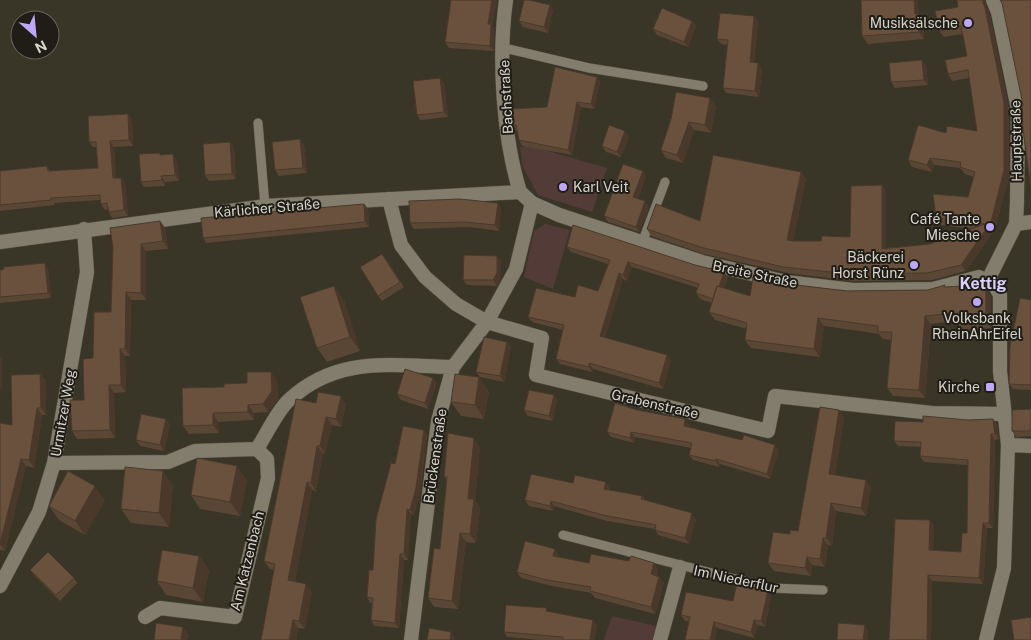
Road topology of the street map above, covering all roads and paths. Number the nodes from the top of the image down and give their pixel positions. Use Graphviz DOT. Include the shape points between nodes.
graph roads {
  1 [pos="506,0"];
  2 [pos="994,0"];
  3 [pos="504,48"];
  4 [pos="703,86"];
  5 [pos="258,123"];
  6 [pos="665,182"];
  7 [pos="520,192"];
  8 [pos="389,198"];
  9 [pos="532,203"];
  10 [pos="265,206"];
  11 [pos="1031,222"];
  12 [pos="1016,224"];
  13 [pos="84,229"];
  14 [pos="0,242"];
  15 [pos="642,243"];
  16 [pos="988,280"];
  17 [pos="487,322"];
  18 [pos="452,367"];
  19 [pos="1004,414"];
  20 [pos="1008,446"];
  21 [pos="1031,446"];
  22 [pos="258,449"];
  23 [pos="54,463"];
  24 [pos="563,535"];
  25 [pos="680,567"];
  26 [pos="0,586"];
  27 [pos="823,590"];
  28 [pos="145,617"];
  29 [pos="411,640"];
  30 [pos="660,640"];
  31 [pos="986,640"];
  1 -- 3 [label="street, Bachstraße"];
  2 -- 12 [label="street, Hauptstraße" via="1018,109"];
  3 -- 4 [label="lane" via="589,68"];
  3 -- 7 [label="street, Bachstraße" via="509,146"];
  5 -- 10 [label="lane"];
  6 -- 15 [label="lane"];
  7 -- 8 [label="street, Kärlicher Straße"];
  7 -- 9 [label="street"];
  8 -- 10 [label="street, Kärlicher Straße"];
  8 -- 17 [label="street, Grabenstraße" via="401,245 425,277 456,304"];
  9 -- 15 [label="street, Breite Straße"];
  9 -- 17 [label="street, Brückenstraße" via="516,269"];
  10 -- 13 [label="street, Kärlicher Straße"];
  11 -- 12 [label="street"];
  12 -- 16 [label="street"];
  13 -- 14 [label="street, Kärlicher Straße"];
  13 -- 23 [label="street, Urmitzer Weg" via="87,272"];
  15 -- 16 [label="street, Breite Straße" via="702,262 786,282 853,290 933,289 979,277"];
  16 -- 19 [label="street" via="1000,295 1000,371"];
  17 -- 18 [label="street, Brückenstraße"];
  17 -- 19 [label="street, Grabenstraße" via="542,338 536,375 768,431 775,396 932,413"];
  18 -- 22 [label="street" via="358,365 324,376 287,401"];
  18 -- 29 [label="street, Brückenstraße" via="438,421"];
  19 -- 20 [label="street"];
  20 -- 21 [label="street"];
  20 -- 31 [label="street" via="1004,568"];
  22 -- 23 [label="street" via="195,451 168,462"];
  22 -- 28 [label="street, Am Katzenbach" via="267,459 268,478 236,617 160,608"];
  23 -- 26 [label="street, Urmitzer Weg" via="39,512"];
  24 -- 25 [label="lane, Im Niederflur"];
  25 -- 27 [label="lane, Im Niederflur" via="770,588"];
  25 -- 30 [label="street, Im Niederflur"];
}
